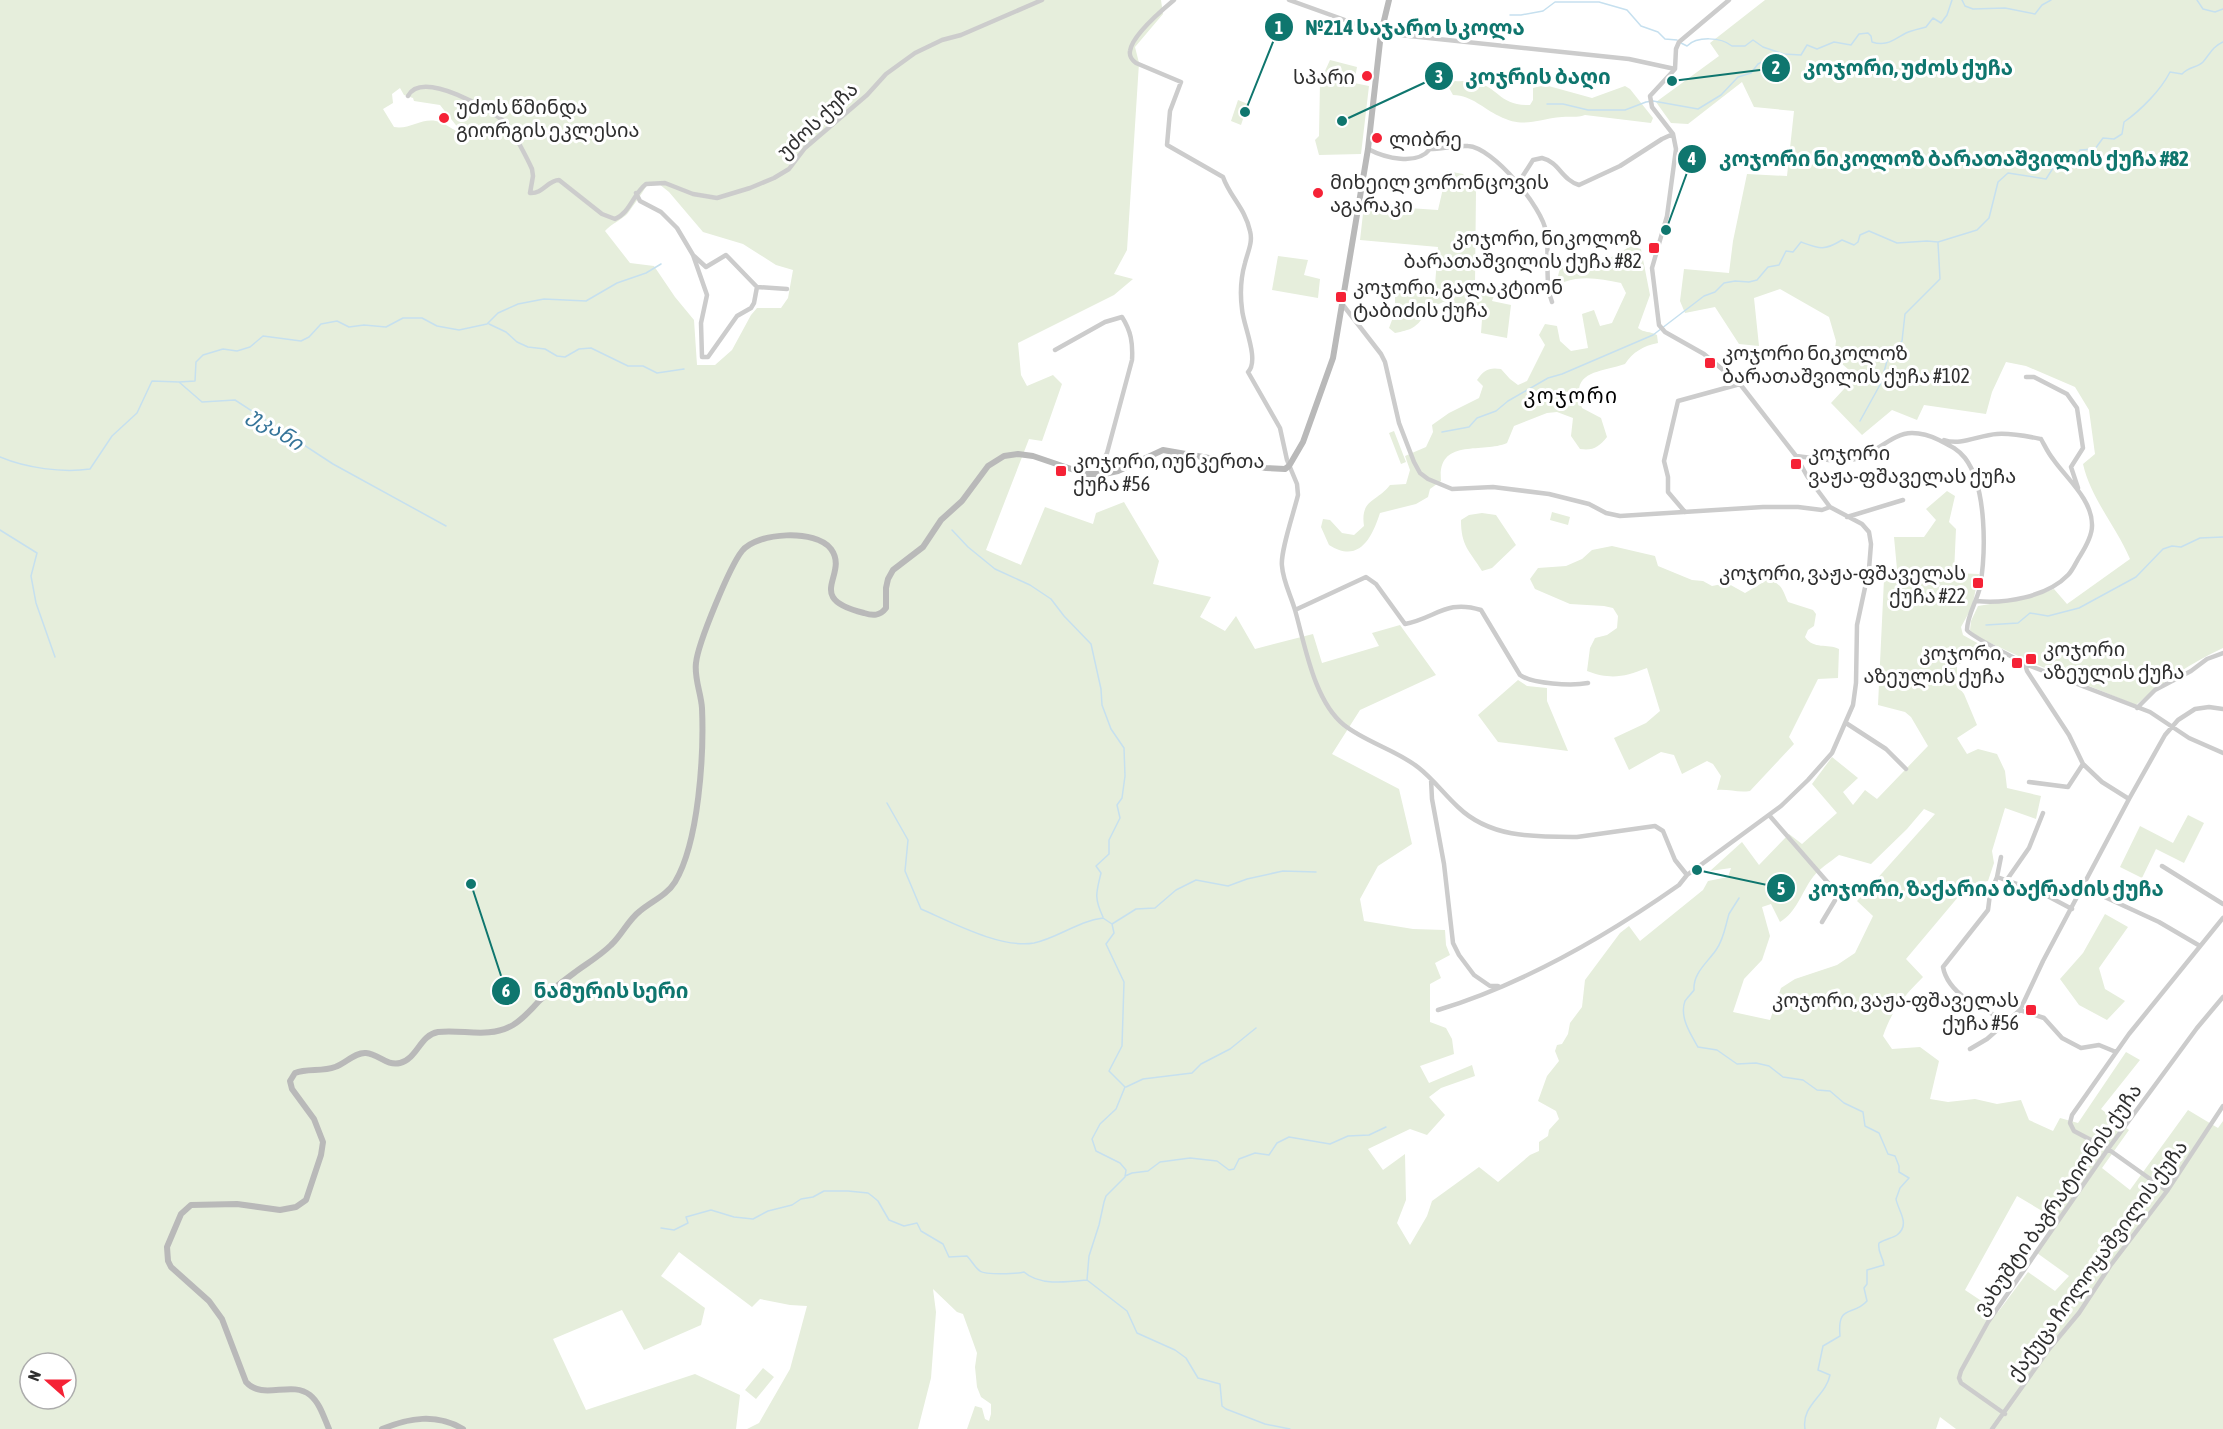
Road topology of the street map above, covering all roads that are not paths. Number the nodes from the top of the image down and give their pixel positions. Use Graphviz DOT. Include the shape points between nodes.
graph roads {
  1 [pos="1042,0"];
  2 [pos="1174,0"];
  3 [pos="1289,0"];
  4 [pos="1389,0"];
  5 [pos="1729,0"];
  6 [pos="1382,33"];
  7 [pos="1675,69"];
  8 [pos="408,95"];
  9 [pos="1672,134"];
  10 [pos="1368,150"];
  11 [pos="1517,185"];
  12 [pos="636,193"];
  13 [pos="693,255"];
  14 [pos="757,286"];
  15 [pos="787,290"];
  16 [pos="1552,302"];
  17 [pos="1343,305"];
  18 [pos="1055,350"];
  19 [pos="2026,377"];
  20 [pos="1740,384"];
  21 [pos="1932,437"];
  22 [pos="1796,456"];
  23 [pos="1289,466"];
  24 [pos="1096,475"];
  25 [pos="2078,490"];
  26 [pos="1903,500"];
  27 [pos="1830,507"];
  28 [pos="1685,512"];
  29 [pos="1847,517"];
  30 [pos="1976,601"];
  31 [pos="1295,610"];
  32 [pos="2223,652"];
  33 [pos="2025,664"];
  34 [pos="1588,683"];
  35 [pos="2137,708"];
  36 [pos="2223,709"];
  37 [pos="1846,723"];
  38 [pos="2172,727"];
  39 [pos="2223,753"];
  40 [pos="2083,764"];
  41 [pos="1906,769"];
  42 [pos="1431,779"];
  43 [pos="2029,782"];
  44 [pos="2128,799"];
  45 [pos="2043,813"];
  46 [pos="1769,815"];
  47 [pos="2001,856"];
  48 [pos="2162,866"];
  49 [pos="1687,875"];
  50 [pos="1997,877"];
  51 [pos="2006,881"];
  52 [pos="2084,887"];
  53 [pos="2223,904"];
  54 [pos="2072,909"];
  55 [pos="2223,918"];
  56 [pos="1822,922"];
  57 [pos="2200,946"];
  58 [pos="1500,987"];
  59 [pos="2223,997"];
  60 [pos="1438,1010"];
  61 [pos="2020,1010"];
  62 [pos="2007,1020"];
  63 [pos="1970,1049"];
  64 [pos="2116,1052"];
  65 [pos="2223,1106"];
  66 [pos="2108,1149"];
  67 [pos="2167,1191"];
  68 [pos="2005,1414"];
  69 [pos="329,1429"];
  70 [pos="382,1429"];
  71 [pos="463,1429"];
  72 [pos="1992,1429"];
  1 -- 12 [label="street, უძოს ქუჩა" via="915,53 886,74 805,148 789,169 774,178 717,198 655,182"];
  2 -- 23 [label="street" via="1136,38 1131,58 1181,82 1170,111 1167,145 1223,177 1245,214 1252,241 1241,295 1253,363 1248,372 1280,428"];
  3 -- 6 [label="street"];
  4 -- 6 [label="main road"];
  5 -- 7 [label="street" via="1676,47"];
  6 -- 7 [label="street" via="1629,59"];
  6 -- 10 [label="main road"];
  7 -- 9 [label="street" via="1650,96 1652,107"];
  8 -- 12 [label="street" via="422,88 461,95 504,122 532,169 530,193 541,192 553,180 560,180 602,214 615,219 627,211"];
  9 -- 11 [label="street" via="1620,166 1579,185 1565,178 1554,163 1542,158 1533,160"];
  9 -- 20 [label="street" via="1676,149 1673,179 1652,268 1659,325 1704,354"];
  10 -- 11 [label="street" via="1384,158 1399,159 1420,156 1430,149 1468,146 1495,159"];
  10 -- 17 [label="main road"];
  11 -- 16 [label="street" via="1545,227"];
  12 -- 13 [label="street" via="640,201 661,212 677,228"];
  13 -- 14 [label="street" via="706,267 726,255"];
  13 -- 14 [label="street" via="707,295 701,323 702,357 708,357 737,316 751,308"];
  14 -- 15 [label="street"];
  17 -- 23 [label="main road" via="1329,372 1303,442"];
  17 -- 28 [label="street" via="1381,354 1414,462 1435,483 1452,489 1493,487 1549,494 1616,516"];
  18 -- 24 [label="street" via="1105,322 1122,317 1130,329 1132,360 1107,453"];
  19 -- 25 [label="street" via="2060,388 2077,408 2083,448 2071,467"];
  20 -- 22 [label="street"];
  20 -- 28 [label="street" via="1678,401 1664,461 1668,492"];
  21 -- 22 [label="street" via="1906,434 1859,458 1842,461"];
  21 -- 25 [label="street" via="1955,442 1996,434 2040,439"];
  21 -- 30 [label="street" via="1965,457 1978,485 1983,556"];
  22 -- 27 [label="street"];
  23 -- 24 [label="main road" via="1266,468 1163,450 1118,471"];
  23 -- 31 [label="street" via="1298,495 1281,563"];
  24 -- 69 [label="main road" via="1025,455 1011,454 993,462 941,520 923,547 893,570 886,588 886,608 880,614 859,612 834,601 831,592 835,560 824,543 796,536 765,538 750,544 728,578 697,656 702,708 697,804 686,854 669,890 635,915 605,951 510,1027 480,1034 436,1032 402,1062 389,1063 362,1053 334,1068 295,1073 290,1081 292,1089 314,1119 323,1142 309,1195 296,1207 280,1210 195,1204 181,1214 167,1247 168,1261 216,1309 246,1382 255,1389 307,1393 318,1405"];
  25 -- 30 [label="street" via="2092,526 2086,547 2069,574 2038,593"];
  26 -- 29 [label="street"];
  27 -- 28 [label="street"];
  27 -- 29 [label="street"];
  29 -- 37 [label="street" via="1862,524 1869,532 1871,544 1857,625 1853,705"];
  30 -- 33 [label="street" via="1967,626 1969,634"];
  31 -- 34 [label="street" via="1366,578 1376,585 1405,624 1454,606 1481,610 1520,675 1527,680"];
  31 -- 42 [label="street" via="1314,673 1333,714 1373,743 1412,762"];
  32 -- 35 [label="street" via="2162,686"];
  33 -- 35 [label="street"];
  33 -- 40 [label="street"];
  35 -- 38 [label="street"];
  36 -- 38 [label="street" via="2195,709"];
  37 -- 41 [label="street" via="1886,749"];
  37 -- 46 [label="street" via="1832,753"];
  38 -- 39 [label="street"];
  38 -- 44 [label="street"];
  40 -- 43 [label="street" via="2068,787"];
  40 -- 44 [label="street"];
  42 -- 49 [label="street" via="1459,808 1497,831 1577,837 1649,826 1659,828"];
  42 -- 58 [label="street" via="1453,943 1474,975 1490,986"];
  44 -- 52 [label="street"];
  45 -- 51 [label="street" via="2029,848"];
  46 -- 49 [label="street"];
  46 -- 56 [label="street" via="1837,893"];
  47 -- 50 [label="street"];
  48 -- 53 [label="street"];
  49 -- 58 [label="street" via="1671,890 1588,944"];
  50 -- 51 [label="street"];
  50 -- 62 [label="street" via="1988,910 1943,967 1954,987 1975,1005"];
  51 -- 54 [label="street" via="2040,892"];
  52 -- 54 [label="street"];
  52 -- 57 [label="street"];
  54 -- 61 [label="street"];
  55 -- 57 [label="street"];
  57 -- 64 [label="street"];
  58 -- 60 [label="street"];
  59 -- 66 [label="street, ვახუშტი ბაგრატიონის ქუჩა"];
  61 -- 62 [label="street"];
  61 -- 64 [label="street" via="2044,1018 2062,1038 2081,1048 2099,1045"];
  62 -- 63 [label="street"];
  64 -- 66 [label="street" via="2072,1115 2070,1124 2074,1131"];
  65 -- 67 [label="street, ქაქუცა ჩოლოყაშვილის ქუჩა"];
  66 -- 67 [label="street"];
  66 -- 68 [label="street, ვახუშტი ბაგრატიონის ქუჩა" via="1988,1322 1961,1371 1961,1383"];
  67 -- 68 [label="street, ქაქუცა ჩოლოყაშვილის ქუჩა"];
  68 -- 72 [label="street, ქაქუცა ჩოლოყაშვილის ქუჩა"];
  70 -- 71 [label="main road" via="426,1418"];
}
